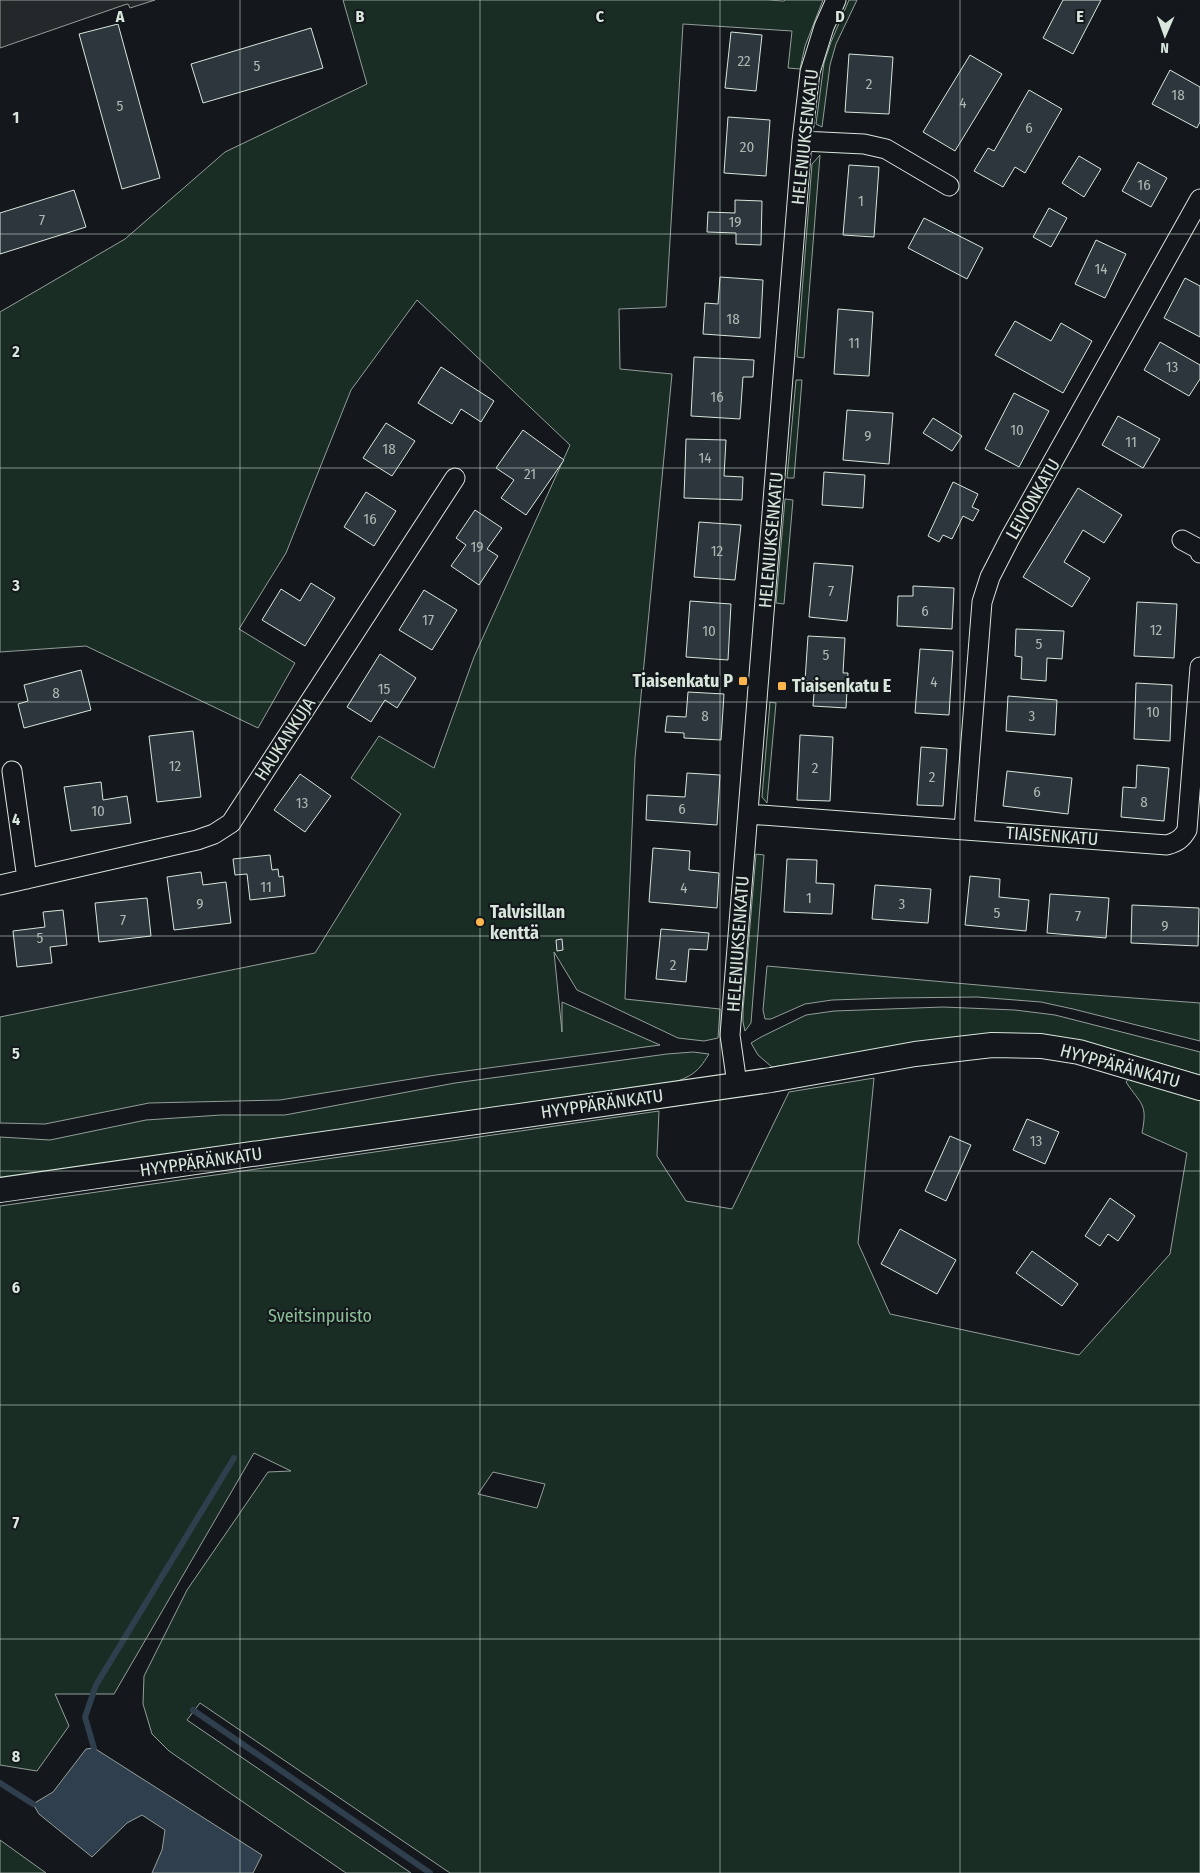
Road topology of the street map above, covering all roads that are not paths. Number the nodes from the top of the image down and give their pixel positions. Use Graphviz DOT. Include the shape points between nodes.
graph roads {
  1 [pos="836,0"];
  2 [pos="802,142"];
  3 [pos="949,186"];
  4 [pos="1200,199"];
  5 [pos="455,478"];
  6 [pos="1182,540"];
  7 [pos="1200,552"];
  8 [pos="1200,667"];
  9 [pos="12,771"];
  10 [pos="748,814"];
  11 [pos="964,829"];
  12 [pos="27,879"];
  13 [pos="0,885"];
  14 [pos="737,1084"];
  15 [pos="1200,1088"];
  16 [pos="0,1190"];
  1 -- 2 [label="street, HELENIUKSENKATU" via="810,72"];
  2 -- 3 [label="street" via="864,144 886,149"];
  2 -- 10 [label="street, HELENIUKSENKATU"];
  4 -- 11 [label="street, LEIVONKATU" via="990,578 982,602"];
  5 -- 12 [label="street, HAUKANKUJA" via="231,822 214,834 197,840"];
  6 -- 7 [label="street"];
  8 -- 11 [label="street, TIAISENKATU" via="1187,830 1177,842 1167,845"];
  9 -- 12 [label="street"];
  10 -- 11 [label="street, TIAISENKATU"];
  10 -- 14 [label="street, HELENIUKSENKATU" via="730,1035"];
  12 -- 13 [label="street, HAUKANKUJA"];
  14 -- 15 [label="street, HYYPPÄRÄNKATU" via="915,1054 992,1045 1040,1046 1079,1052"];
  14 -- 16 [label="street, HYYPPÄRÄNKATU"];
}
